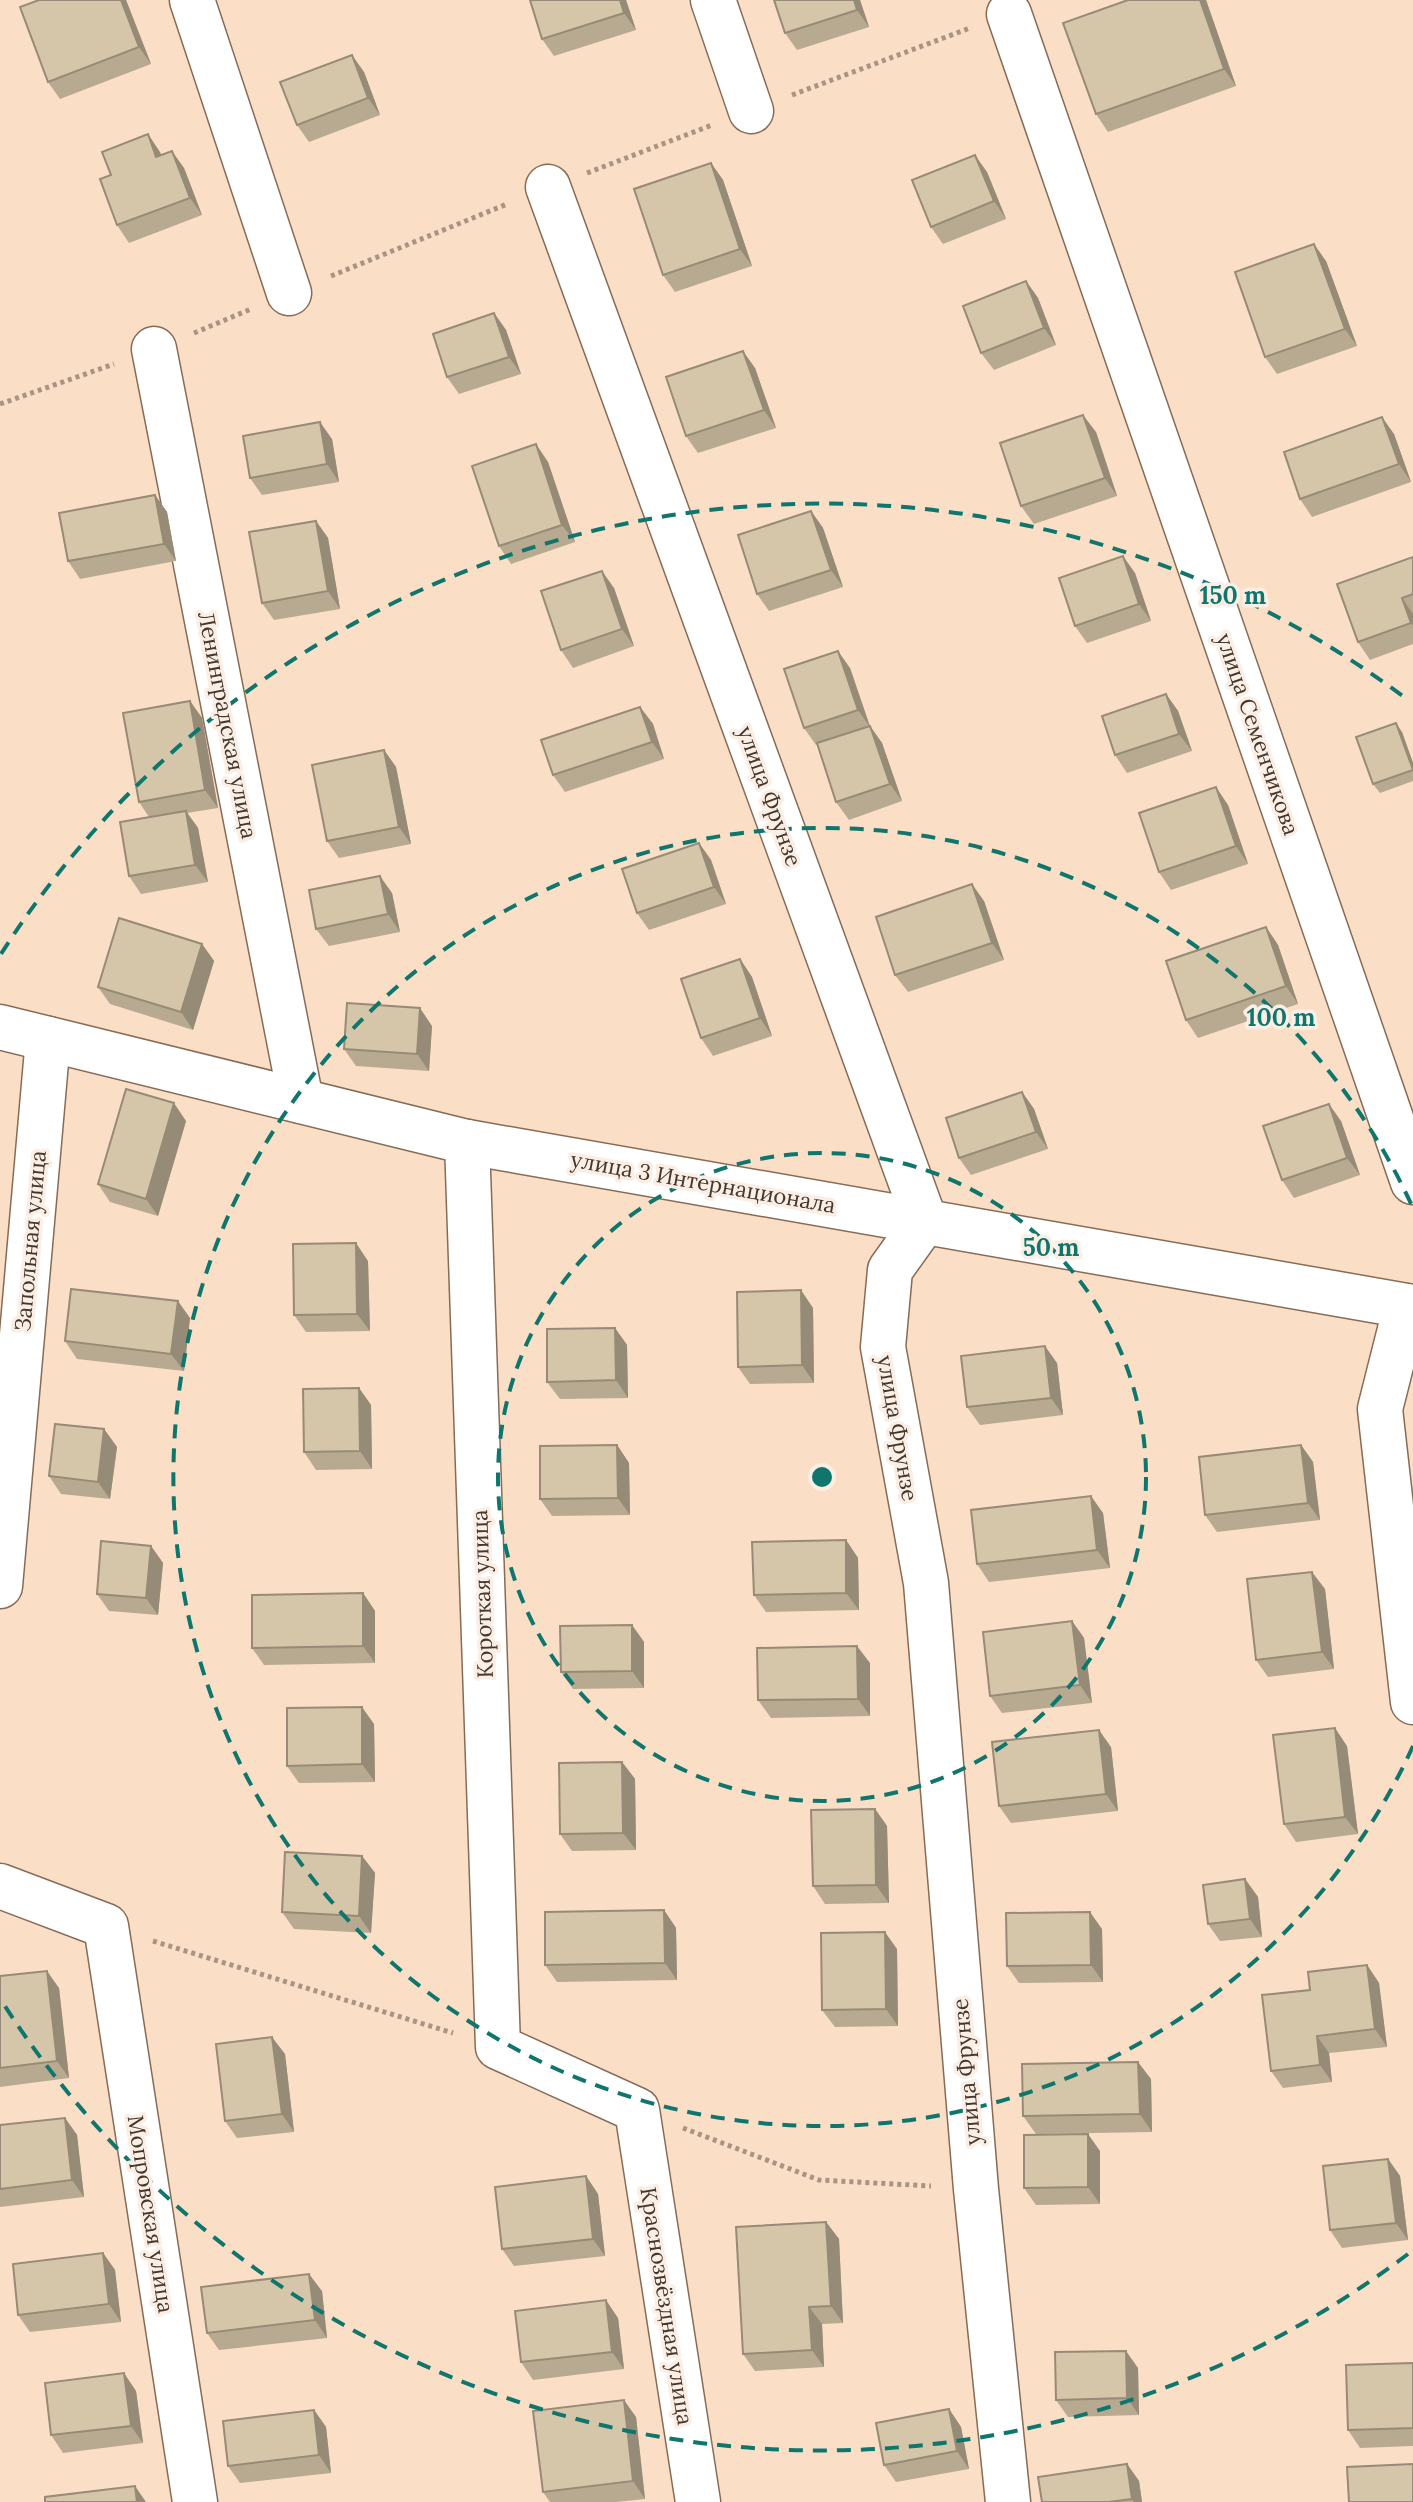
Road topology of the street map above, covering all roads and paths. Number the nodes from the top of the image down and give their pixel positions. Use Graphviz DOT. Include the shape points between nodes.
graph roads {
  1 [pos="192,0"];
  2 [pos="713,0"];
  3 [pos="1009,14"];
  4 [pos="751,111"];
  5 [pos="548,187"];
  6 [pos="289,293"];
  7 [pos="154,349"];
  8 [pos="0,1027"];
  9 [pos="48,1039"];
  10 [pos="301,1101"];
  11 [pos="467,1142"];
  12 [pos="1413,1182"];
  13 [pos="925,1221"];
  14 [pos="1410,1307"];
  15 [pos="0,1586"];
  16 [pos="1413,1702"];
  17 [pos="0,1886"];
  18 [pos="106,1926"];
  19 [pos="498,2047"];
  20 [pos="637,2110"];
  21 [pos="976,2189"];
  22 [pos="195,2502"];
  23 [pos="698,2502"];
  24 [pos="1008,2502"];
  1 -- 6 [label="street"];
  2 -- 4 [label="street"];
  3 -- 12 [label="street, улица Семенчикова"];
  5 -- 13 [label="street, улица Фрунзе"];
  7 -- 10 [label="street, Ленинградская улица"];
  8 -- 9 [label="street, улица 3 Интернационала"];
  9 -- 10 [label="street, улица 3 Интернационала"];
  9 -- 15 [label="street, Запольная улица"];
  10 -- 11 [label="street, улица 3 Интернационала"];
  11 -- 13 [label="street, улица 3 Интернационала"];
  11 -- 19 [label="street, Короткая улица"];
  13 -- 14 [label="street, улица 3 Интернационала"];
  13 -- 21 [label="street, улица Фрунзе" via="890,1270 883,1347 926,1583"];
  14 -- 16 [label="street" via="1380,1409"];
  17 -- 18 [label="street"];
  18 -- 19 [label="path"];
  18 -- 22 [label="street, Мопровская улица"];
  19 -- 20 [label="street"];
  20 -- 21 [label="path" via="819,2180"];
  20 -- 23 [label="street, Краснозвёздная улица"];
  21 -- 24 [label="street, улица Фрунзе"];
}
